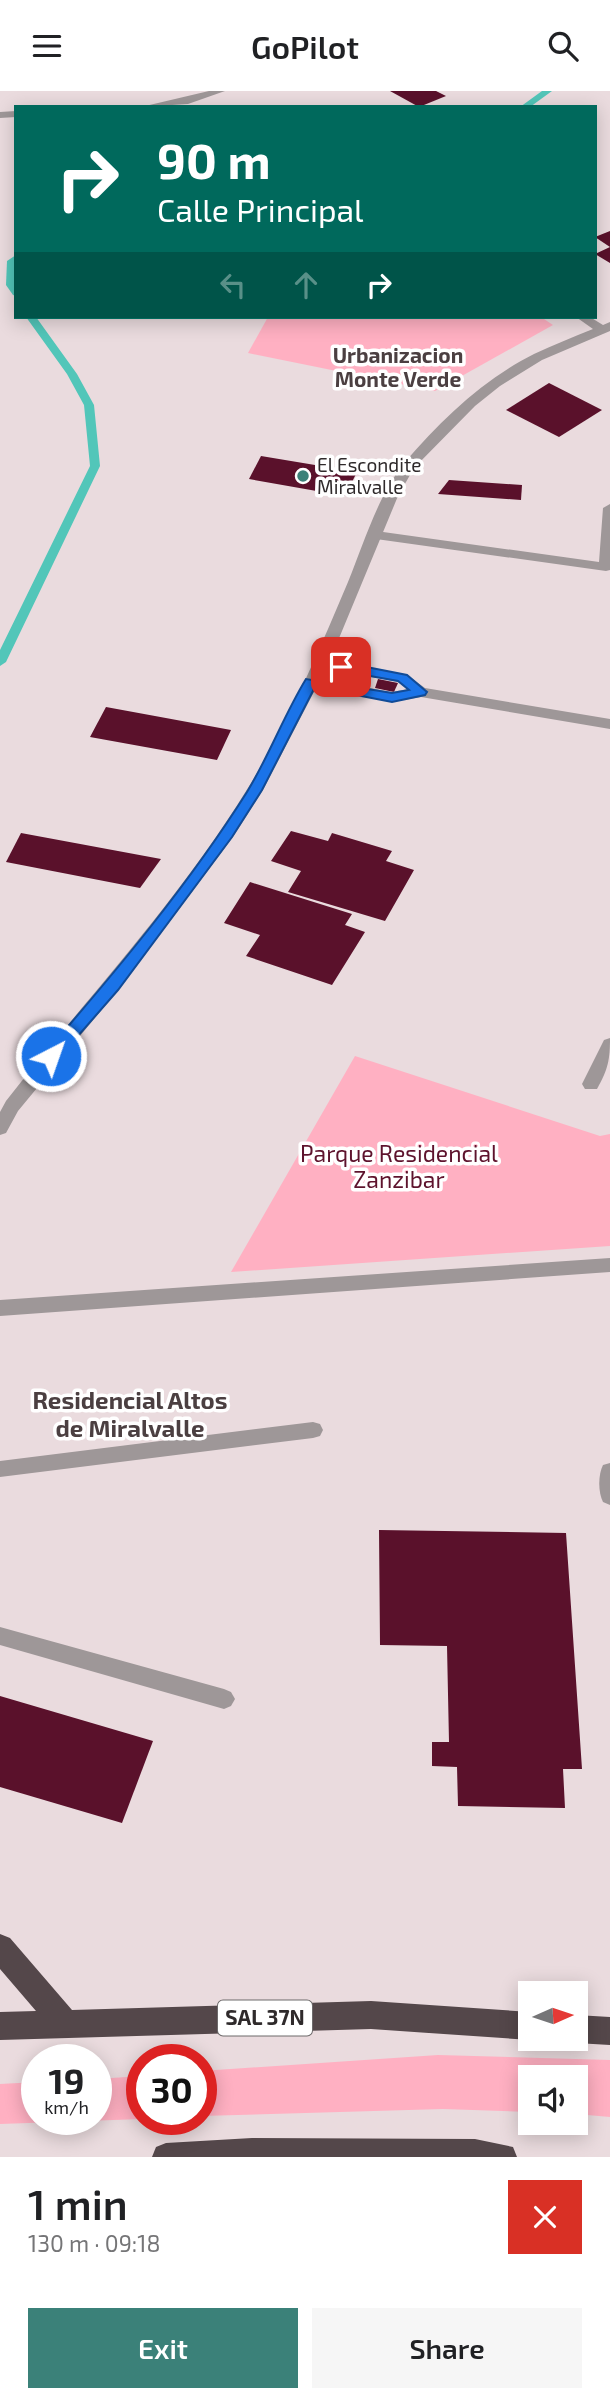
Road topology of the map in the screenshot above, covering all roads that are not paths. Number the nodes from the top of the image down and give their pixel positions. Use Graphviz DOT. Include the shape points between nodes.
graph roads {
  1 [pos="220,91"];
  2 [pos="187,96"];
  3 [pos="153,105"];
  4 [pos="587,319"];
  5 [pos="607,328"];
  6 [pos="610,508"];
  7 [pos="376,535"];
  8 [pos="321,663"];
  9 [pos="311,682"];
  10 [pos="421,692"];
  11 [pos="610,724"];
  12 [pos="610,1044"];
  13 [pos="591,1084"];
  14 [pos="0,1128"];
  15 [pos="610,1265"];
  16 [pos="0,1308"];
  17 [pos="313,1430"];
  18 [pos="0,1469"];
  19 [pos="610,1471"];
  20 [pos="610,1496"];
  21 [pos="0,1636"];
  22 [pos="225,1699"];
  23 [pos="0,1948"];
  24 [pos="65,2023"];
  25 [pos="518,2025"];
  26 [pos="0,2026"];
  27 [pos="588,2030"];
  28 [pos="610,2031"];
  29 [pos="166,2157"];
  30 [pos="503,2157"];
  1 -- 2 [label="street"];
  2 -- 3 [label="street"];
  4 -- 5 [label="street"];
  5 -- 7 [label="street" via="538,357 470,403 409,466"];
  6 -- 7 [label="street" via="606,567"];
  7 -- 8 [label="street"];
  8 -- 9 [label="street"];
  8 -- 10 [label="street" via="402,678"];
  9 -- 10 [label="street" via="392,697"];
  9 -- 14 [label="street" via="255,790 227,833 113,986 12,1106"];
  10 -- 11 [label="street"];
  12 -- 13 [label="street"];
  15 -- 16 [label="street"];
  17 -- 18 [label="street"];
  19 -- 20 [label="street"];
  21 -- 22 [label="street"];
  23 -- 24 [label="highway"];
  24 -- 25 [label="highway, SAL 37N" via="371,2015"];
  24 -- 26 [label="highway, SAL 37N"];
  27 -- 28 [label="highway"];
  29 -- 30 [label="highway" via="252,2152"];
}
